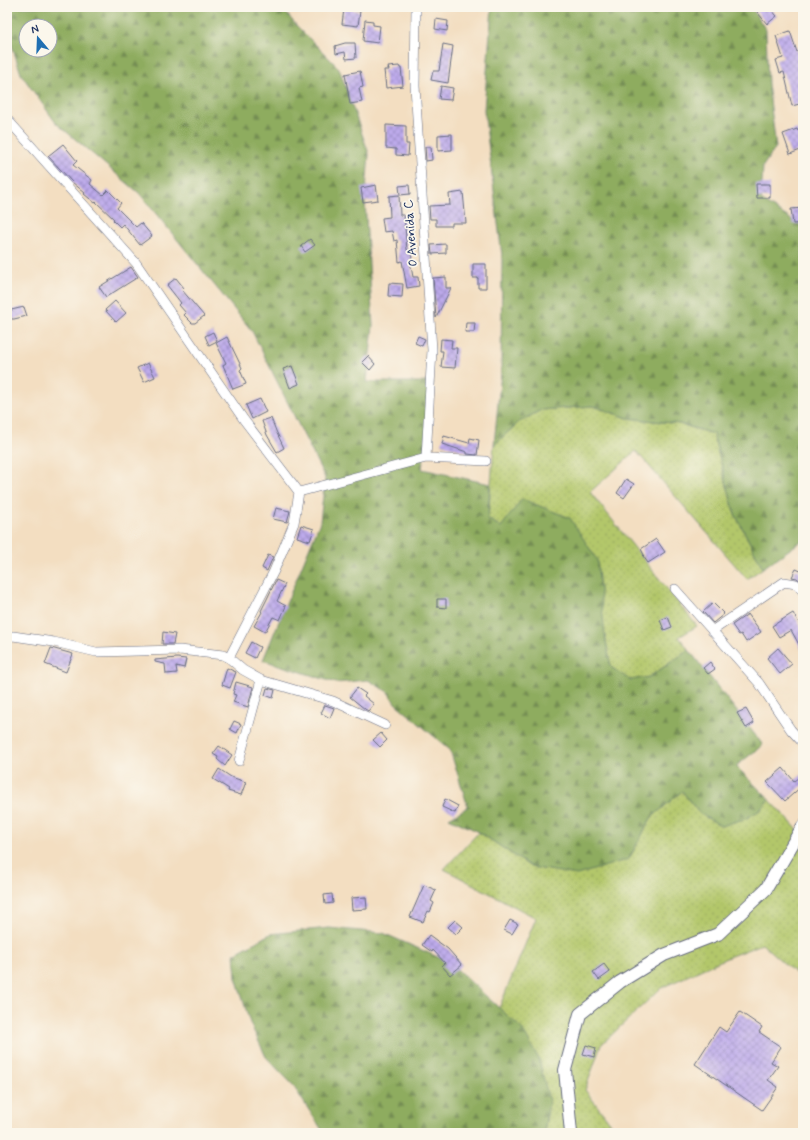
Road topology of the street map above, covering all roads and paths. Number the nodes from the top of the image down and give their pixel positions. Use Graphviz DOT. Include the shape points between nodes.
graph roads {
  1 [pos="416,7"];
  2 [pos="7,119"];
  3 [pos="426,458"];
  4 [pos="486,461"];
  5 [pos="299,492"];
  6 [pos="675,589"];
  7 [pos="803,591"];
  8 [pos="712,630"];
  9 [pos="7,637"];
  10 [pos="229,658"];
  11 [pos="261,680"];
  12 [pos="385,725"];
  13 [pos="803,743"];
  14 [pos="239,761"];
  15 [pos="803,826"];
  16 [pos="571,1133"];
  1 -- 3 [label="street, 0 Avenida C" via="415,86 432,350"];
  2 -- 5 [label="street" via="136,263 244,420"];
  3 -- 4 [label="street"];
  3 -- 5 [label="street"];
  5 -- 10 [label="street" via="294,523 274,571"];
  6 -- 8 [label="street"];
  7 -- 8 [label="street" via="796,584 784,582"];
  8 -- 13 [label="street" via="759,683"];
  9 -- 10 [label="street" via="54,642 96,652 180,650"];
  10 -- 11 [label="street"];
  11 -- 12 [label="street" via="333,701"];
  11 -- 14 [label="street"];
  15 -- 16 [label="street" via="766,889 718,934 664,955 620,982 580,1014 565,1070"];
}
